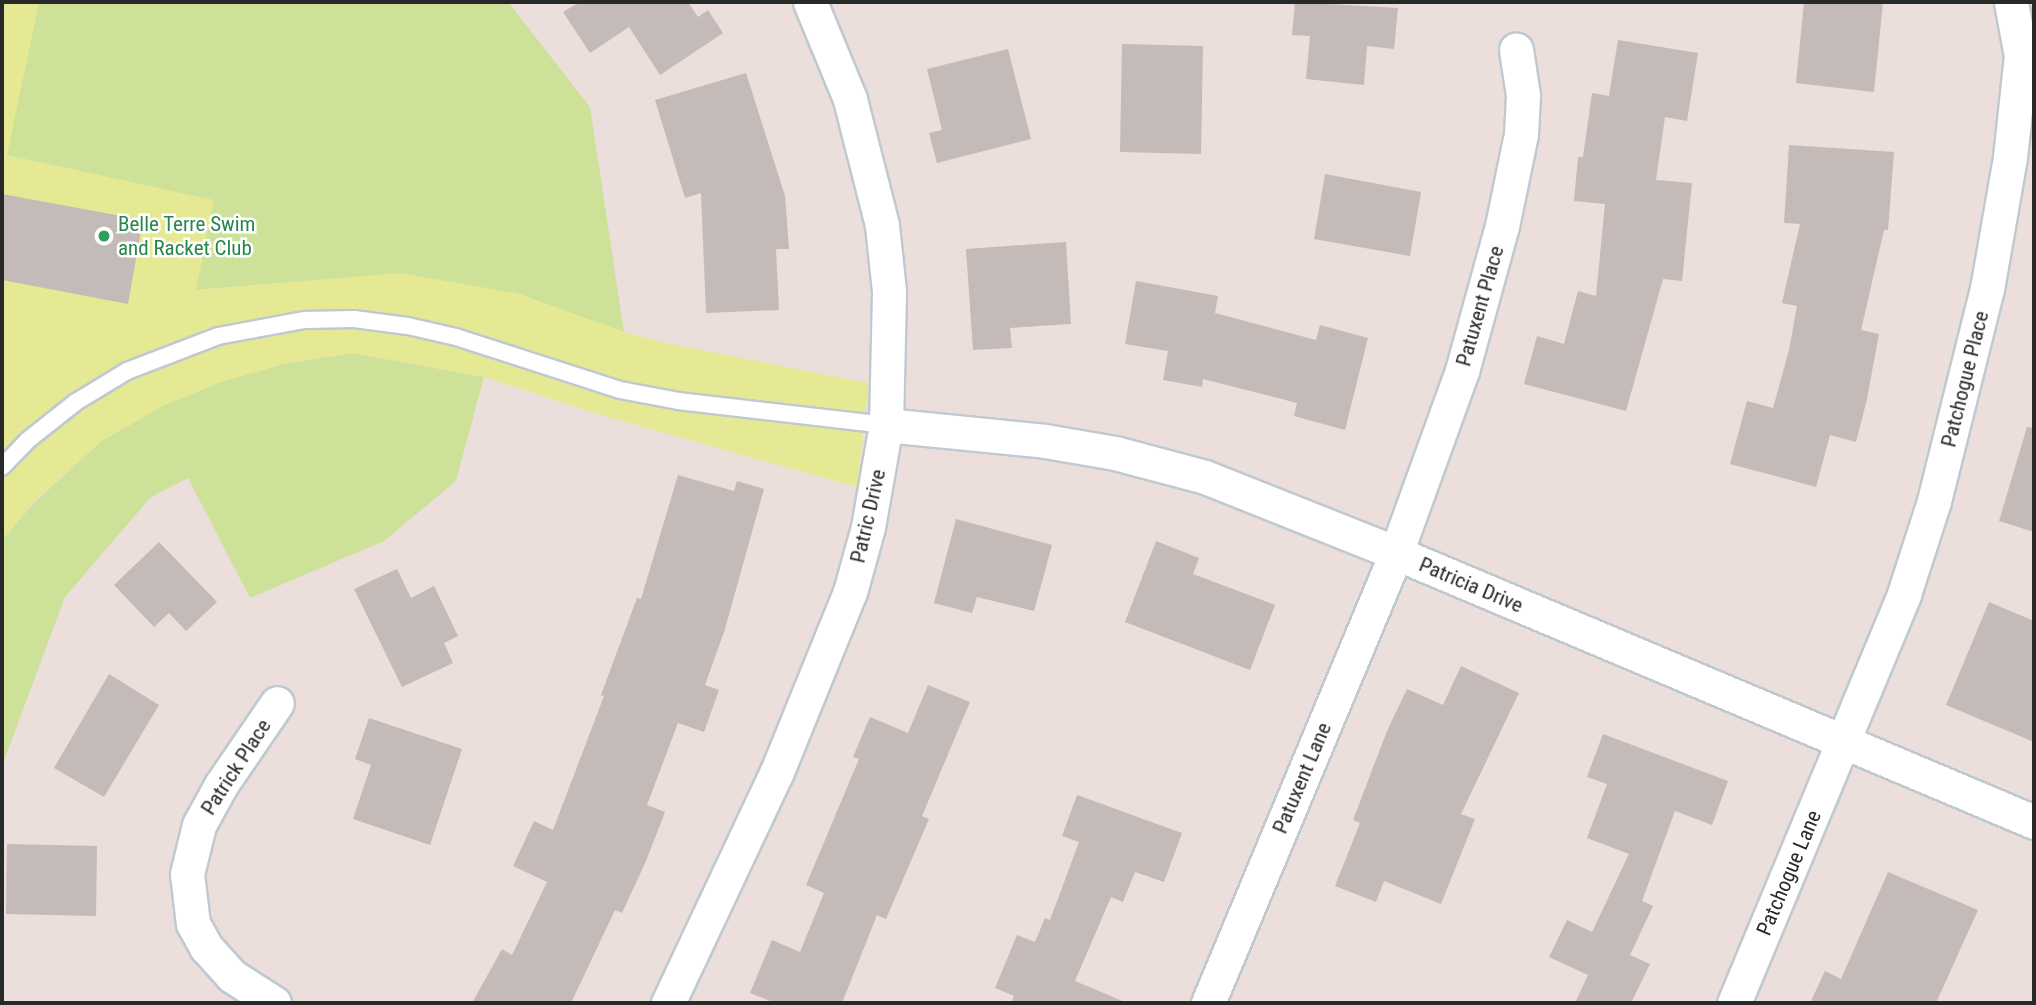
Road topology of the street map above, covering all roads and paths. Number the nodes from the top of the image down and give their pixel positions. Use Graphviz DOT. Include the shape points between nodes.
graph roads {
  1 [pos="810,2"];
  2 [pos="2011,2"];
  3 [pos="1516,50"];
  4 [pos="886,425"];
  5 [pos="2,467"];
  6 [pos="1396,553"];
  7 [pos="277,703"];
  8 [pos="1843,742"];
  9 [pos="2034,822"];
  10 [pos="274,1003"];
  11 [pos="668,1003"];
  12 [pos="1208,1003"];
  13 [pos="1734,1003"];
  1 -- 4 [label="street, Patric Drive" via="850,99 882,225 889,291"];
  2 -- 8 [label="street, Patchogue Place" via="2021,67 1987,289 1917,554"];
  3 -- 6 [label="street, Patuxent Place" via="1521,134 1502,226 1462,371"];
  4 -- 5 [label="lane" via="678,401 620,390 420,329 354,319 304,320 218,336 127,371 76,402"];
  4 -- 6 [label="street, Patricia Drive" via="1045,441 1165,464 1240,489"];
  4 -- 11 [label="street, Patric Drive" via="868,527 850,592 776,774"];
  6 -- 8 [label="street, Patricia Drive"];
  6 -- 12 [label="street, Patuxent Lane"];
  7 -- 10 [label="street, Patrick Place" via="220,785 199,825 187,874 193,924 206,947 232,976"];
  8 -- 9 [label="street, Patricia Drive"];
  8 -- 13 [label="street, Patchogue Lane"];
}
